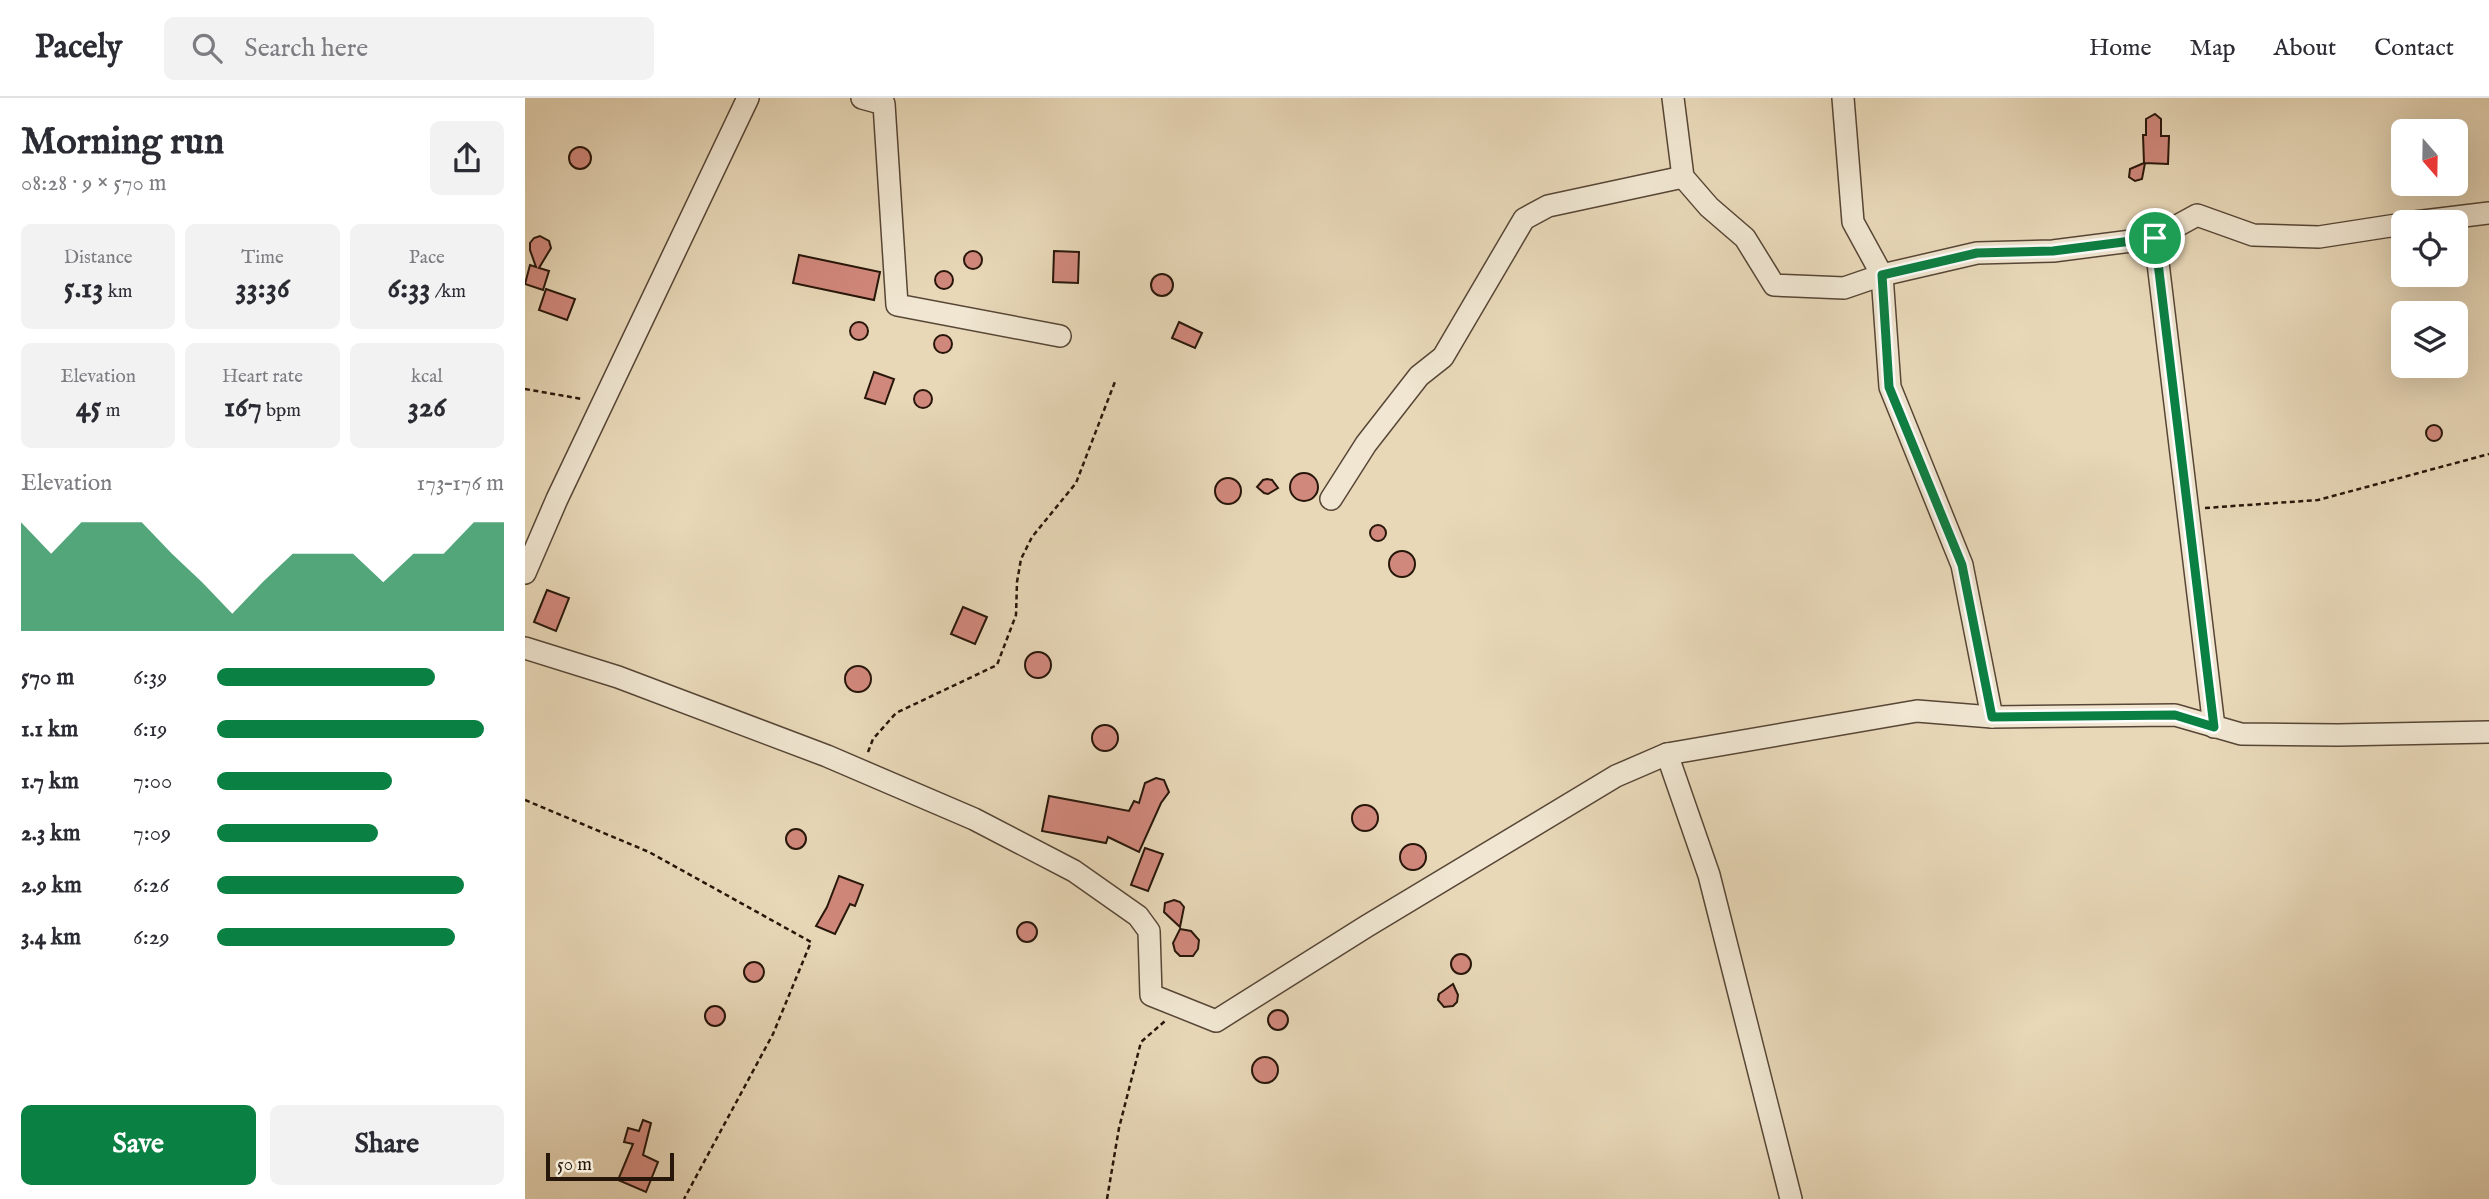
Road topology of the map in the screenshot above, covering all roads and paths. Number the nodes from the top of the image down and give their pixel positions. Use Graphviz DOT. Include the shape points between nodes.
graph roads {
  1 [pos="748,98"];
  2 [pos="862,98"];
  3 [pos="1673,98"];
  4 [pos="1843,98"];
  5 [pos="1683,177"];
  6 [pos="2489,213"];
  7 [pos="2468,216"];
  8 [pos="2391,226"];
  9 [pos="2155,238"];
  10 [pos="1882,275"];
  11 [pos="1060,336"];
  12 [pos="1116,379"];
  13 [pos="525,388"];
  14 [pos="603,403"];
  15 [pos="2489,454"];
  16 [pos="1331,499"];
  17 [pos="2188,509"];
  18 [pos="525,573"];
  19 [pos="525,648"];
  20 [pos="1992,717"];
  21 [pos="2214,727"];
  22 [pos="2489,732"];
  23 [pos="1667,754"];
  24 [pos="862,771"];
  25 [pos="525,800"];
  26 [pos="1180,1007"];
  27 [pos="684,1199"];
  28 [pos="1107,1199"];
  29 [pos="1791,1199"];
  1 -- 14 [label="street"];
  2 -- 11 [label="street" via="884,104 897,304"];
  3 -- 5 [label="street"];
  4 -- 10 [label="street" via="1853,222"];
  5 -- 10 [label="street" via="1745,238 1774,285 1844,288"];
  5 -- 16 [label="street" via="1548,206 1524,219 1443,357 1419,376 1366,444"];
  6 -- 7 [label="street"];
  8 -- 9 [label="street" via="2319,237 2253,235 2197,215"];
  9 -- 10 [label="street" via="2053,251 1977,253"];
  9 -- 17 [label="street"];
  10 -- 20 [label="street" via="1889,387 1962,565"];
  12 -- 24 [label="path" via="1076,483 1032,537 1021,559 1016,615 997,665 896,713 873,738"];
  13 -- 14 [label="path"];
  14 -- 18 [label="street"];
  15 -- 17 [label="path" via="2318,500"];
  17 -- 21 [label="street"];
  19 -- 24 [label="street" via="618,677"];
  20 -- 21 [label="street" via="2175,715"];
  20 -- 23 [label="street" via="1917,711"];
  21 -- 22 [label="street" via="2241,734"];
  23 -- 26 [label="street" via="1616,776 1216,1021"];
  23 -- 29 [label="street" via="1709,875"];
  24 -- 26 [label="street" via="974,819 1074,871 1138,916 1149,931 1151,995"];
  25 -- 27 [label="path" via="649,852 811,942 773,1034"];
  26 -- 28 [label="path" via="1141,1042"];
}
